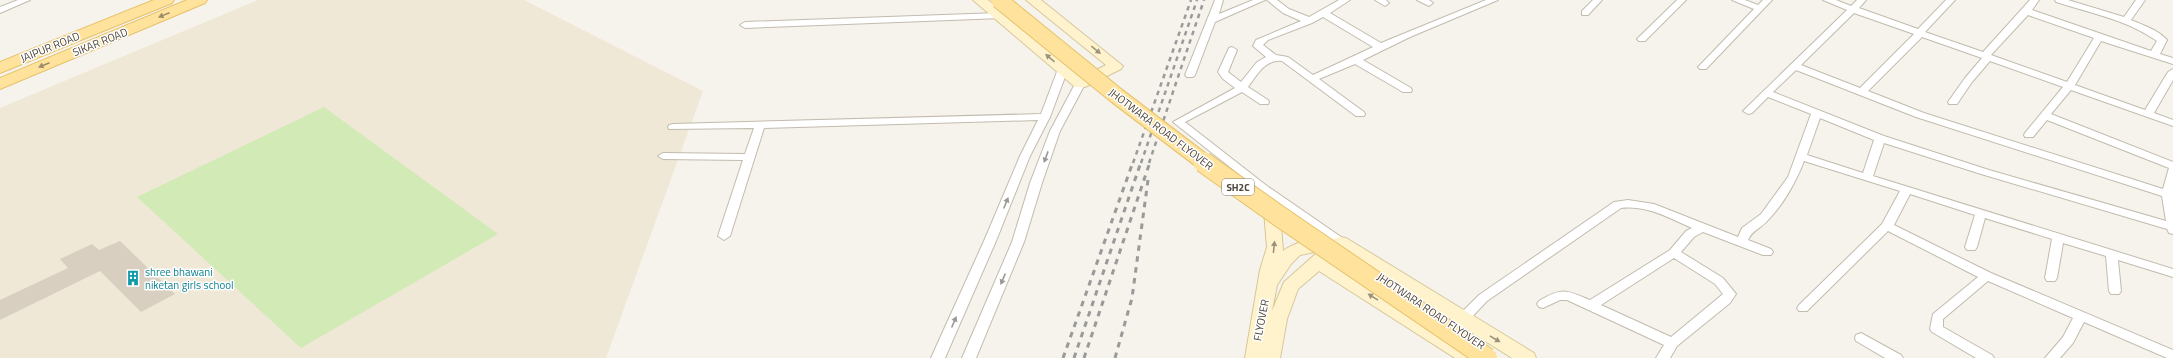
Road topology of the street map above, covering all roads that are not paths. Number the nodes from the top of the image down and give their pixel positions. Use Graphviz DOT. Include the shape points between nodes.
graph roads {
  1 [pos="26,0"];
  2 [pos="156,0"];
  3 [pos="167,0"];
  4 [pos="200,0"];
  5 [pos="980,0"];
  6 [pos="1018,0"];
  7 [pos="1033,0"];
  8 [pos="1219,0"];
  9 [pos="1261,0"];
  10 [pos="1272,0"];
  11 [pos="1346,0"];
  12 [pos="1493,0"];
  13 [pos="1598,0"];
  14 [pos="1682,0"];
  15 [pos="1736,0"];
  16 [pos="1768,0"];
  17 [pos="1827,0"];
  18 [pos="1862,0"];
  19 [pos="1951,0"];
  20 [pos="2035,0"];
  21 [pos="2059,0"];
  22 [pos="2141,0"];
  23 [pos="999,8"];
  24 [pos="1759,8"];
  25 [pos="1853,9"];
  26 [pos="0,10"];
  27 [pos="2026,11"];
  28 [pos="1323,13"];
  29 [pos="1585,13"];
  30 [pos="1212,20"];
  31 [pos="1309,21"];
  32 [pos="2125,22"];
  33 [pos="745,25"];
  34 [pos="2150,32"];
  35 [pos="1921,33"];
  36 [pos="2099,37"];
  37 [pos="1642,39"];
  38 [pos="2173,40"];
  39 [pos="1380,47"];
  40 [pos="1232,50"];
  41 [pos="2154,55"];
  42 [pos="1273,56"];
  43 [pos="1987,57"];
  44 [pos="1356,60"];
  45 [pos="2173,61"];
  46 [pos="0,62"];
  47 [pos="1795,66"];
  48 [pos="1704,67"];
  49 [pos="0,68"];
  50 [pos="1063,69"];
  51 [pos="2173,72"];
  52 [pos="1190,74"];
  53 [pos="1312,79"];
  54 [pos="0,84"];
  55 [pos="1080,84"];
  56 [pos="2069,86"];
  57 [pos="1242,88"];
  58 [pos="1407,90"];
  59 [pos="1862,92"];
  60 [pos="1767,93"];
  61 [pos="1264,102"];
  62 [pos="1953,102"];
  63 [pos="1748,111"];
  64 [pos="1817,113"];
  65 [pos="1360,114"];
  66 [pos="2148,114"];
  67 [pos="2044,115"];
  68 [pos="1045,117"];
  69 [pos="2173,123"];
  70 [pos="760,124"];
  71 [pos="673,127"];
  72 [pos="1038,130"];
  73 [pos="1055,131"];
  74 [pos="2029,135"];
  75 [pos="1880,138"];
  76 [pos="663,156"];
  77 [pos="749,157"];
  78 [pos="1802,157"];
  79 [pos="2173,166"];
  80 [pos="2173,170"];
  81 [pos="1867,177"];
  82 [pos="1907,189"];
  83 [pos="2167,194"];
  84 [pos="1272,211"];
  85 [pos="1981,212"];
  86 [pos="2172,214"];
  87 [pos="1887,226"];
  88 [pos="1702,228"];
  89 [pos="2173,229"];
  90 [pos="724,236"];
  91 [pos="2058,237"];
  92 [pos="1340,242"];
  93 [pos="1741,242"];
  94 [pos="1971,248"];
  95 [pos="1767,252"];
  96 [pos="1674,253"];
  97 [pos="1320,254"];
  98 [pos="2112,254"];
  99 [pos="2173,273"];
  100 [pos="1987,276"];
  101 [pos="2051,278"];
  102 [pos="1268,283"];
  103 [pos="2115,291"];
  104 [pos="1543,304"];
  105 [pos="1591,305"];
  106 [pos="1803,308"];
  107 [pos="2081,315"];
  108 [pos="1463,319"];
  109 [pos="1861,338"];
  110 [pos="1442,341"];
  111 [pos="1672,343"];
  112 [pos="2173,355"];
  113 [pos="938,358"];
  114 [pos="969,358"];
  115 [pos="1254,358"];
  116 [pos="1271,358"];
  117 [pos="1469,358"];
  118 [pos="1487,358"];
  119 [pos="1502,358"];
  120 [pos="1527,358"];
  121 [pos="1663,358"];
  122 [pos="1896,358"];
  123 [pos="1986,358"];
  124 [pos="2052,358"];
  1 -- 26 [label="street"];
  2 -- 46 [label="street"];
  3 -- 49 [label="main road, JAIPUR ROAD"];
  4 -- 54 [label="main road, SIKAR ROAD, one-way"];
  5 -- 23 [label="street"];
  6 -- 119 [label="main road, JHOTWARA ROAD FLYOVER" via="1114,81 1222,166 1426,309"];
  7 -- 55 [label="street, one-way" via="1116,66"];
  8 -- 30 [label="street"];
  9 -- 30 [label="street"];
  10 -- 31 [label="street" via="1286,11"];
  11 -- 28 [label="street"];
  12 -- 39 [label="street"];
  13 -- 29 [label="street"];
  14 -- 37 [label="street"];
  15 -- 24 [label="street"];
  16 -- 24 [label="street"];
  17 -- 25 [label="street"];
  18 -- 25 [label="street"];
  19 -- 35 [label="street"];
  20 -- 27 [label="street"];
  21 -- 32 [label="street"];
  22 -- 32 [label="street"];
  23 -- 33 [label="street"];
  50 -- 23 [label="street, one-way"];
  23 -- 84 [label="main road, JHOTWARA ROAD FLYOVER / SH2C, bridge" via="1177,143"];
  24 -- 48 [label="street"];
  25 -- 35 [label="street"];
  25 -- 47 [label="street"];
  27 -- 36 [label="street"];
  27 -- 43 [label="street"];
  28 -- 31 [label="street"];
  28 -- 39 [label="street"];
  30 -- 52 [label="street"];
  31 -- 42 [label="street" via="1259,42 1258,46"];
  32 -- 34 [label="street"];
  34 -- 38 [label="street"];
  34 -- 41 [label="street" via="2162,40"];
  35 -- 43 [label="street"];
  35 -- 59 [label="street"];
  36 -- 41 [label="street"];
  36 -- 56 [label="street"];
  39 -- 44 [label="street"];
  40 -- 57 [label="street" via="1223,72"];
  41 -- 45 [label="street"];
  42 -- 53 [label="street" via="1285,59"];
  42 -- 57 [label="street" via="1260,64"];
  43 -- 56 [label="street"];
  43 -- 62 [label="street"];
  44 -- 53 [label="street"];
  44 -- 58 [label="street"];
  47 -- 59 [label="street"];
  47 -- 60 [label="street"];
  50 -- 55 [label="street"];
  50 -- 68 [label="street"];
  51 -- 66 [label="street"];
  53 -- 65 [label="street"];
  55 -- 73 [label="street"];
  56 -- 66 [label="street"];
  56 -- 67 [label="street"];
  57 -- 61 [label="street"];
  57 -- 92 [label="street" via="1178,122 1263,188"];
  59 -- 83 [label="street" via="1920,115"];
  60 -- 63 [label="street"];
  60 -- 64 [label="street"];
  64 -- 75 [label="street"];
  64 -- 78 [label="street"];
  66 -- 69 [label="street"];
  67 -- 74 [label="street"];
  67 -- 79 [label="street"];
  68 -- 70 [label="street"];
  68 -- 72 [label="street"];
  70 -- 71 [label="street"];
  70 -- 77 [label="street"];
  72 -- 73 [label="street"];
  113 -- 72 [label="street, one-way"];
  73 -- 114 [label="street, one-way" via="1018,242"];
  75 -- 81 [label="street"];
  75 -- 89 [label="street"];
  76 -- 77 [label="street"];
  77 -- 90 [label="street"];
  78 -- 81 [label="street"];
  78 -- 93 [label="street" via="1793,177 1765,217 1746,231"];
  80 -- 83 [label="street"];
  81 -- 82 [label="street"];
  82 -- 85 [label="street"];
  82 -- 87 [label="street"];
  83 -- 86 [label="street"];
  84 -- 97 [label="main road, JHOTWARA ROAD FLYOVER / SH2C, bridge"];
  102 -- 84 [label="street, FLYOVER, one-way" via="1268,270 1276,247"];
  85 -- 91 [label="street"];
  85 -- 94 [label="street"];
  86 -- 89 [label="street"];
  87 -- 100 [label="street"];
  87 -- 106 [label="street"];
  88 -- 93 [label="street"];
  88 -- 96 [label="street" via="1690,234"];
  88 -- 108 [label="street" via="1641,204 1628,202 1618,205 1483,298"];
  91 -- 98 [label="street"];
  91 -- 101 [label="street"];
  92 -- 97 [label="street"];
  92 -- 108 [label="street"];
  93 -- 95 [label="street"];
  96 -- 105 [label="street"];
  96 -- 111 [label="street" via="1719,281 1730,294"];
  97 -- 102 [label="street, FLYOVER" via="1306,246 1294,250"];
  110 -- 97 [label="street, one-way"];
  97 -- 116 [label="street" via="1290,286 1278,319"];
  97 -- 118 [label="main road, JHOTWARA ROAD FLYOVER / SH2C, bridge"];
  98 -- 99 [label="street"];
  98 -- 103 [label="street"];
  100 -- 107 [label="street"];
  100 -- 123 [label="street" via="1937,317 1935,323 1936,329 1947,337"];
  102 -- 115 [label="street, FLYOVER"];
  104 -- 105 [label="street" via="1558,295 1569,296"];
  105 -- 111 [label="street"];
  107 -- 112 [label="street"];
  107 -- 124 [label="street" via="2068,340"];
  108 -- 110 [label="street"];
  108 -- 120 [label="street, one-way"];
  109 -- 122 [label="street"];
  110 -- 117 [label="street"];
  111 -- 121 [label="street"];
}
